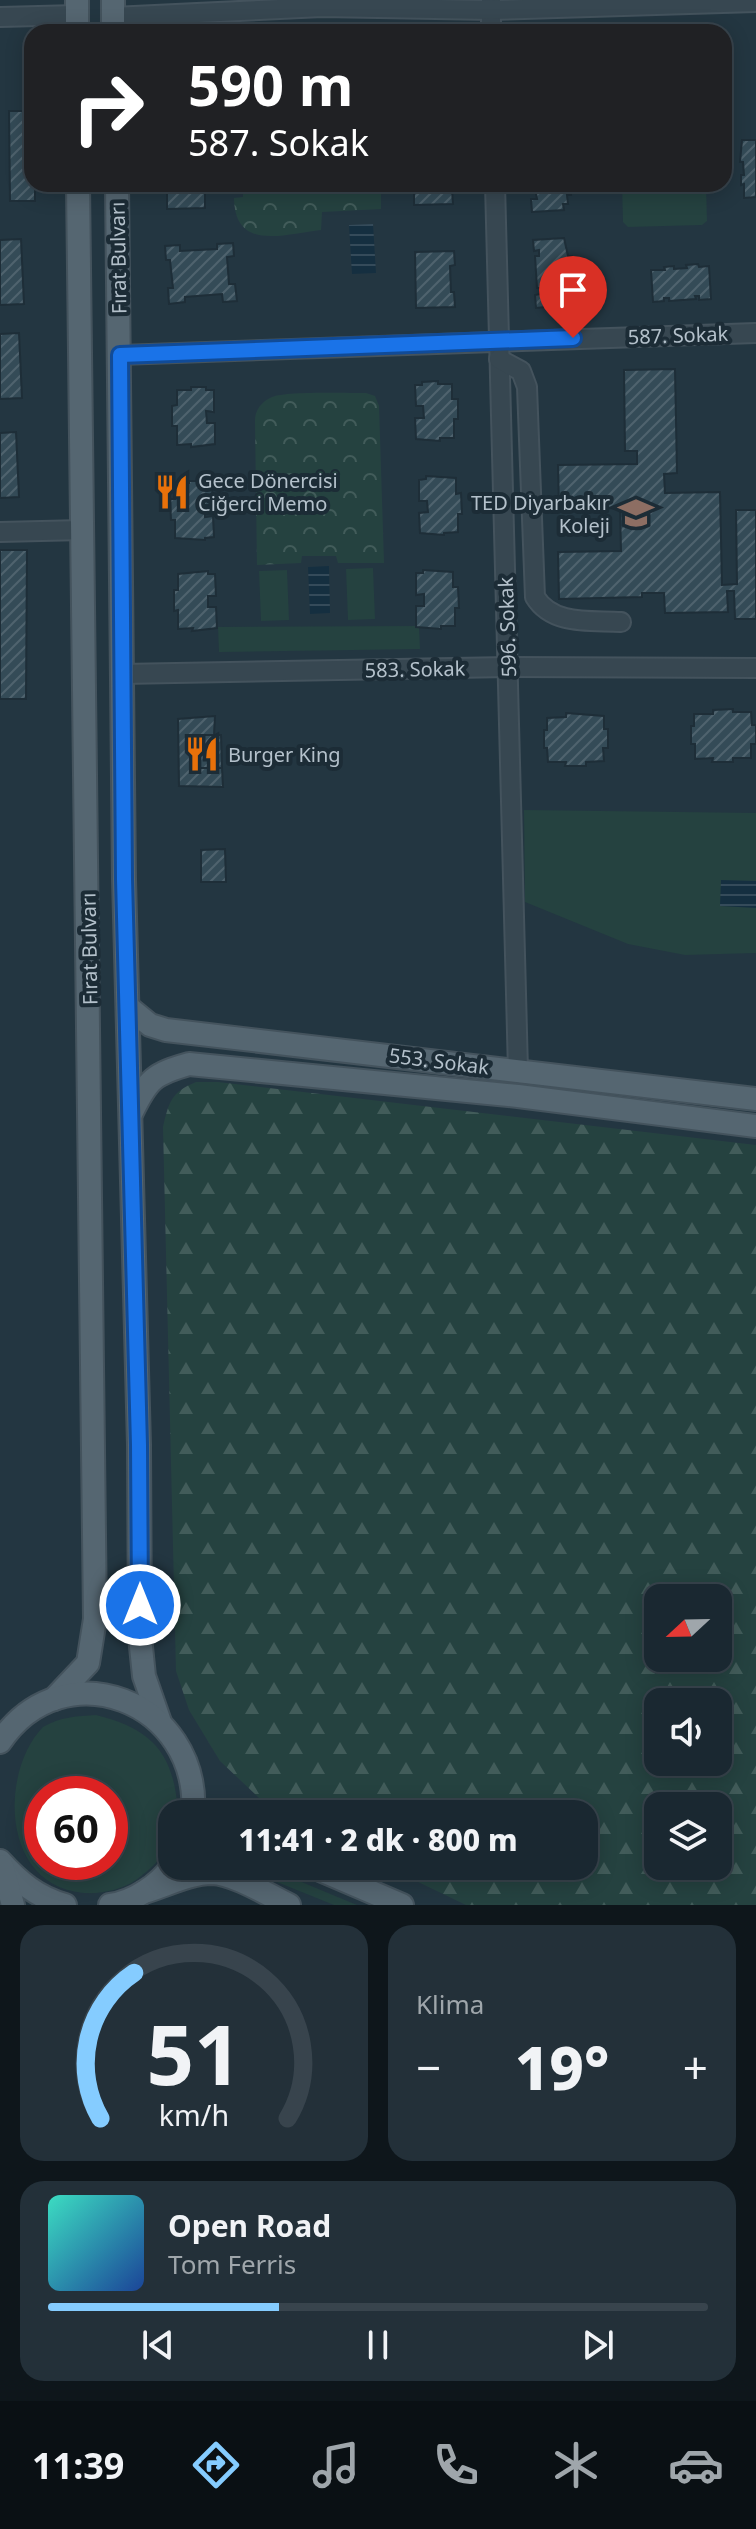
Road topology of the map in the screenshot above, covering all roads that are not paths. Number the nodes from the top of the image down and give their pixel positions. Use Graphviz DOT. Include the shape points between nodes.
graph roads {
  1 [pos="756,2"];
  2 [pos="322,4"];
  3 [pos="491,5"];
  4 [pos="77,16"];
  5 [pos="113,16"];
  6 [pos="0,17"];
  7 [pos="78,192"];
  8 [pos="117,192"];
  9 [pos="495,192"];
  10 [pos="756,333"];
  11 [pos="499,350"];
  12 [pos="120,355"];
  13 [pos="83,530"];
  14 [pos="0,532"];
  15 [pos="621,622"];
  16 [pos="509,667"];
  17 [pos="756,668"];
  18 [pos="122,674"];
  19 [pos="128,1007"];
  20 [pos="518,1071"];
  21 [pos="756,1099"];
  22 [pos="129,1117"];
  23 [pos="756,1126"];
  24 [pos="54,1699"];
  25 [pos="160,1722"];
  26 [pos="3,1735"];
  27 [pos="193,1800"];
  28 [pos="0,1861"];
  29 [pos="159,1880"];
  30 [pos="344,1880"];
  31 [pos="144,1892"];
  32 [pos="13,1905"];
  33 [pos="65,1905"];
  34 [pos="110,1905"];
  35 [pos="289,1905"];
  36 [pos="402,1905"];
  1 -- 3 [label="street"];
  2 -- 3 [label="street"];
  2 -- 5 [label="street"];
  4 -- 6 [label="street"];
  7 -- 13 [label="main road, Fırat Bulvarı"];
  8 -- 12 [label="main road, Fırat Bulvarı"];
  9 -- 11 [label="street, 596. Sokak"];
  10 -- 11 [label="street, 587. Sokak"];
  11 -- 12 [label="street, 587. Sokak"];
  11 -- 15 [label="street" via="521,371 527,387 535,597 560,618"];
  11 -- 16 [label="street, 596. Sokak"];
  12 -- 18 [label="main road, Fırat Bulvarı"];
  13 -- 14 [label="street"];
  13 -- 24 [label="main road, Fırat Bulvarı" via="95,1619 88,1663"];
  16 -- 17 [label="street, 583. Sokak"];
  16 -- 18 [label="street, 583. Sokak"];
  16 -- 20 [label="street, 596. Sokak"];
  18 -- 19 [label="main road, Fırat Bulvarı"];
  19 -- 20 [label="main road, 553. Sokak" via="150,1025 166,1030"];
  19 -- 22 [label="main road, Fırat Bulvarı"];
  20 -- 21 [label="main road, 553. Sokak"];
  22 -- 23 [label="main road" via="159,1073 189,1064"];
  22 -- 25 [label="main road, Fırat Bulvarı" via="140,1637 144,1676"];
  24 -- 25 [label="main road" via="110,1696 137,1705"];
  24 -- 26 [label="main road"];
  25 -- 27 [label="main road" via="184,1755"];
  28 -- 32 [label="main road"];
  28 -- 33 [label="main road" via="21,1884"];
  29 -- 31 [label="main road"];
  30 -- 36 [label="main road"];
  31 -- 34 [label="main road"];
  31 -- 35 [label="main road" via="212,1873"];
}
